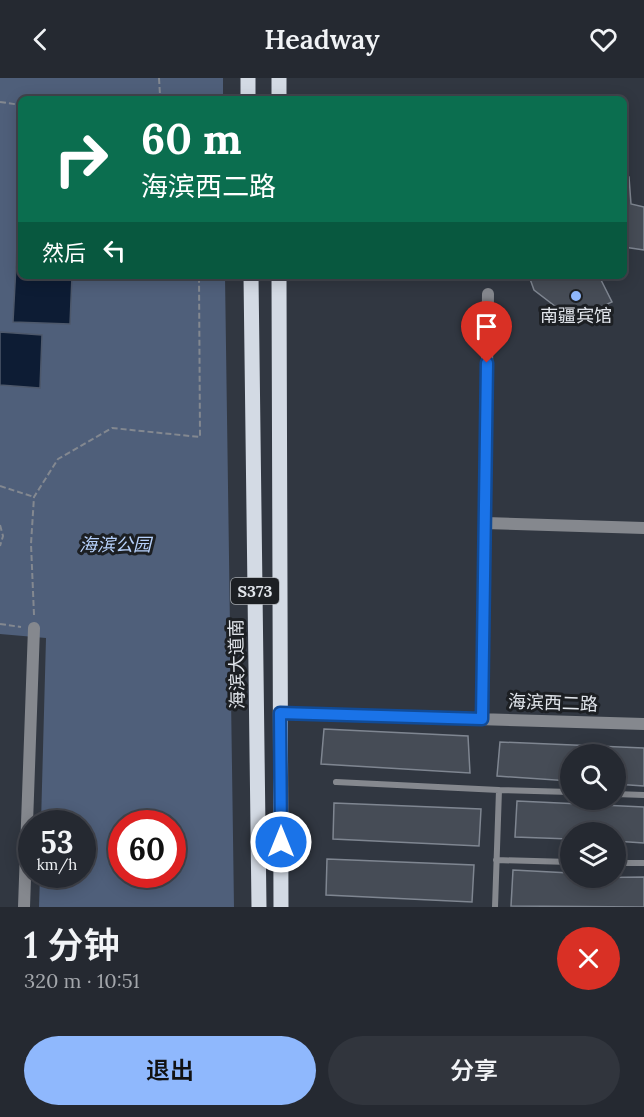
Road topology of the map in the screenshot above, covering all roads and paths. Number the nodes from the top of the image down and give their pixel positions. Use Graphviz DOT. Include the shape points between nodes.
graph roads {
  1 [pos="159,78"];
  2 [pos="248,78"];
  3 [pos="279,78"];
  4 [pos="160,95"];
  5 [pos="145,96"];
  6 [pos="248,96"];
  7 [pos="279,96"];
  8 [pos="0,102"];
  9 [pos="18,105"];
  10 [pos="199,279"];
  11 [pos="251,279"];
  12 [pos="279,279"];
  13 [pos="488,294"];
  14 [pos="0,486"];
  15 [pos="34,497"];
  16 [pos="485,523"];
  17 [pos="0,525"];
  18 [pos="644,528"];
  19 [pos="0,546"];
  20 [pos="0,624"];
  21 [pos="34,628"];
  22 [pos="280,713"];
  23 [pos="482,719"];
  24 [pos="644,724"];
  25 [pos="336,782"];
  26 [pos="499,790"];
  27 [pos="560,792"];
  28 [pos="626,794"];
  29 [pos="644,795"];
  30 [pos="496,860"];
  31 [pos="560,862"];
  32 [pos="626,863"];
  33 [pos="644,863"];
  34 [pos="24,907"];
  35 [pos="259,907"];
  36 [pos="281,907"];
  37 [pos="495,907"];
  1 -- 4 [label="path"];
  2 -- 6 [label="main road"];
  3 -- 7 [label="main road"];
  4 -- 5 [label="path"];
  8 -- 9 [label="path"];
  10 -- 15 [label="path" via="200,437 112,428 58,459"];
  11 -- 35 [label="main road, 海滨大道南 / S373"];
  12 -- 22 [label="main road, S373"];
  13 -- 16 [label="street"];
  14 -- 15 [label="path"];
  15 -- 21 [label="path"];
  16 -- 18 [label="street"];
  16 -- 23 [label="street"];
  17 -- 19 [label="path"];
  20 -- 21 [label="path"];
  21 -- 34 [label="street"];
  22 -- 23 [label="street, 海滨西二路"];
  22 -- 36 [label="main road, S373"];
  23 -- 24 [label="street, 海滨西二路"];
  25 -- 26 [label="lane"];
  26 -- 27 [label="lane"];
  26 -- 30 [label="lane"];
  28 -- 29 [label="lane"];
  30 -- 31 [label="lane"];
  30 -- 37 [label="lane"];
  32 -- 33 [label="lane"];
}
